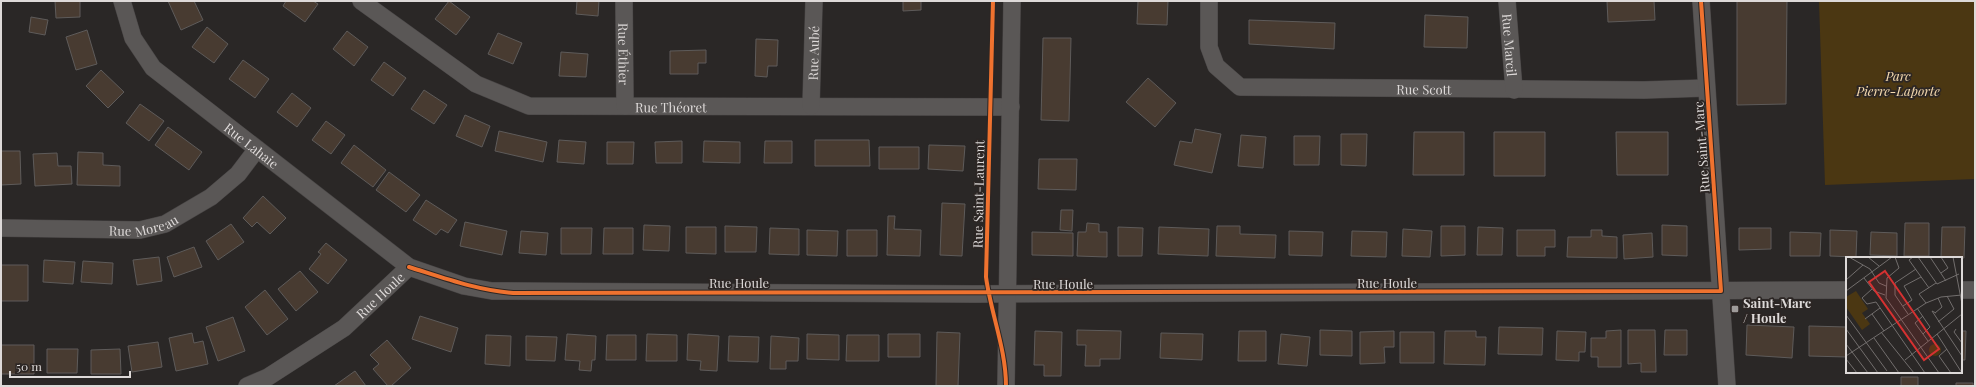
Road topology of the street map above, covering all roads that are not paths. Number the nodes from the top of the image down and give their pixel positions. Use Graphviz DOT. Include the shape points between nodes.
graph roads {
  1 [pos="122,1"];
  2 [pos="361,1"];
  3 [pos="624,1"];
  4 [pos="814,1"];
  5 [pos="1012,1"];
  6 [pos="1210,1"];
  7 [pos="1507,1"];
  8 [pos="1701,1"];
  9 [pos="1706,88"];
  10 [pos="1514,90"];
  11 [pos="625,106"];
  12 [pos="811,106"];
  13 [pos="1011,107"];
  14 [pos="257,149"];
  15 [pos="1,228"];
  16 [pos="409,268"];
  17 [pos="1846,290"];
  18 [pos="1962,290"];
  19 [pos="1975,290"];
  20 [pos="1721,291"];
  21 [pos="1007,293"];
  22 [pos="247,386"];
  23 [pos="1006,386"];
  24 [pos="1727,386"];
  1 -- 14 [label="street, Rue Lahaie" via="133,38 153,68"];
  2 -- 11 [label="street, Rue Théoret" via="476,84 529,106"];
  3 -- 11 [label="street, Rue Éthier"];
  4 -- 12 [label="street, Rue Aubé"];
  5 -- 13 [label="street"];
  6 -- 10 [label="street, Rue Scott" via="1209,47 1216,66 1240,87"];
  7 -- 10 [label="street, Rue Marcil"];
  8 -- 9 [label="street, Rue Saint-Marc"];
  9 -- 10 [label="street, Rue Scott"];
  9 -- 20 [label="street, Rue Saint-Marc"];
  11 -- 12 [label="street, Rue Théoret"];
  12 -- 13 [label="street, Rue Théoret"];
  13 -- 21 [label="street"];
  14 -- 15 [label="street, Rue Moreau" via="238,174 211,197 165,224 140,230"];
  14 -- 16 [label="street, Rue Lahaie"];
  16 -- 21 [label="street, Rue Houle" via="464,286 513,293"];
  16 -- 22 [label="street, Rue Houle" via="344,328 268,377"];
  17 -- 20 [label="street, Rue Houle"];
  18 -- 19 [label="street"];
  20 -- 21 [label="street, Rue Houle"];
  20 -- 24 [label="street, Rue Saint-Marc"];
  21 -- 23 [label="street"];
}
